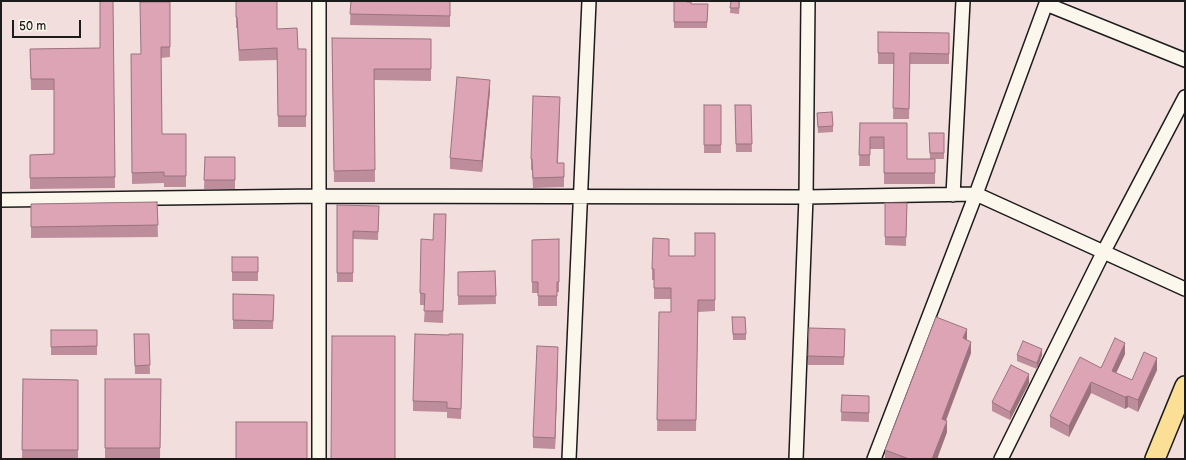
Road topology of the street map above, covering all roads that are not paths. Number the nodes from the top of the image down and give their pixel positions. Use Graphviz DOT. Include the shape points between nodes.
graph roads {
  1 [pos="319,1"];
  2 [pos="589,1"];
  3 [pos="808,1"];
  4 [pos="963,1"];
  5 [pos="1046,3"];
  6 [pos="1185,60"];
  7 [pos="1185,97"];
  8 [pos="953,194"];
  9 [pos="976,194"];
  10 [pos="319,196"];
  11 [pos="581,197"];
  12 [pos="806,197"];
  13 [pos="1,200"];
  14 [pos="1103,253"];
  15 [pos="1185,289"];
  16 [pos="1185,386"];
  17 [pos="319,459"];
  18 [pos="569,459"];
  19 [pos="796,459"];
  20 [pos="874,459"];
  21 [pos="1001,459"];
  22 [pos="1155,459"];
  1 -- 10 [label="street"];
  2 -- 11 [label="street"];
  3 -- 12 [label="street"];
  4 -- 8 [label="street"];
  5 -- 6 [label="street"];
  5 -- 9 [label="street"];
  7 -- 14 [label="street"];
  8 -- 9 [label="street"];
  8 -- 12 [label="street"];
  9 -- 14 [label="street"];
  9 -- 20 [label="street"];
  10 -- 11 [label="street"];
  10 -- 13 [label="street"];
  10 -- 17 [label="street"];
  11 -- 12 [label="street"];
  11 -- 18 [label="street"];
  12 -- 19 [label="street"];
  14 -- 15 [label="street"];
  14 -- 21 [label="street"];
  16 -- 22 [label="highway"];
}
